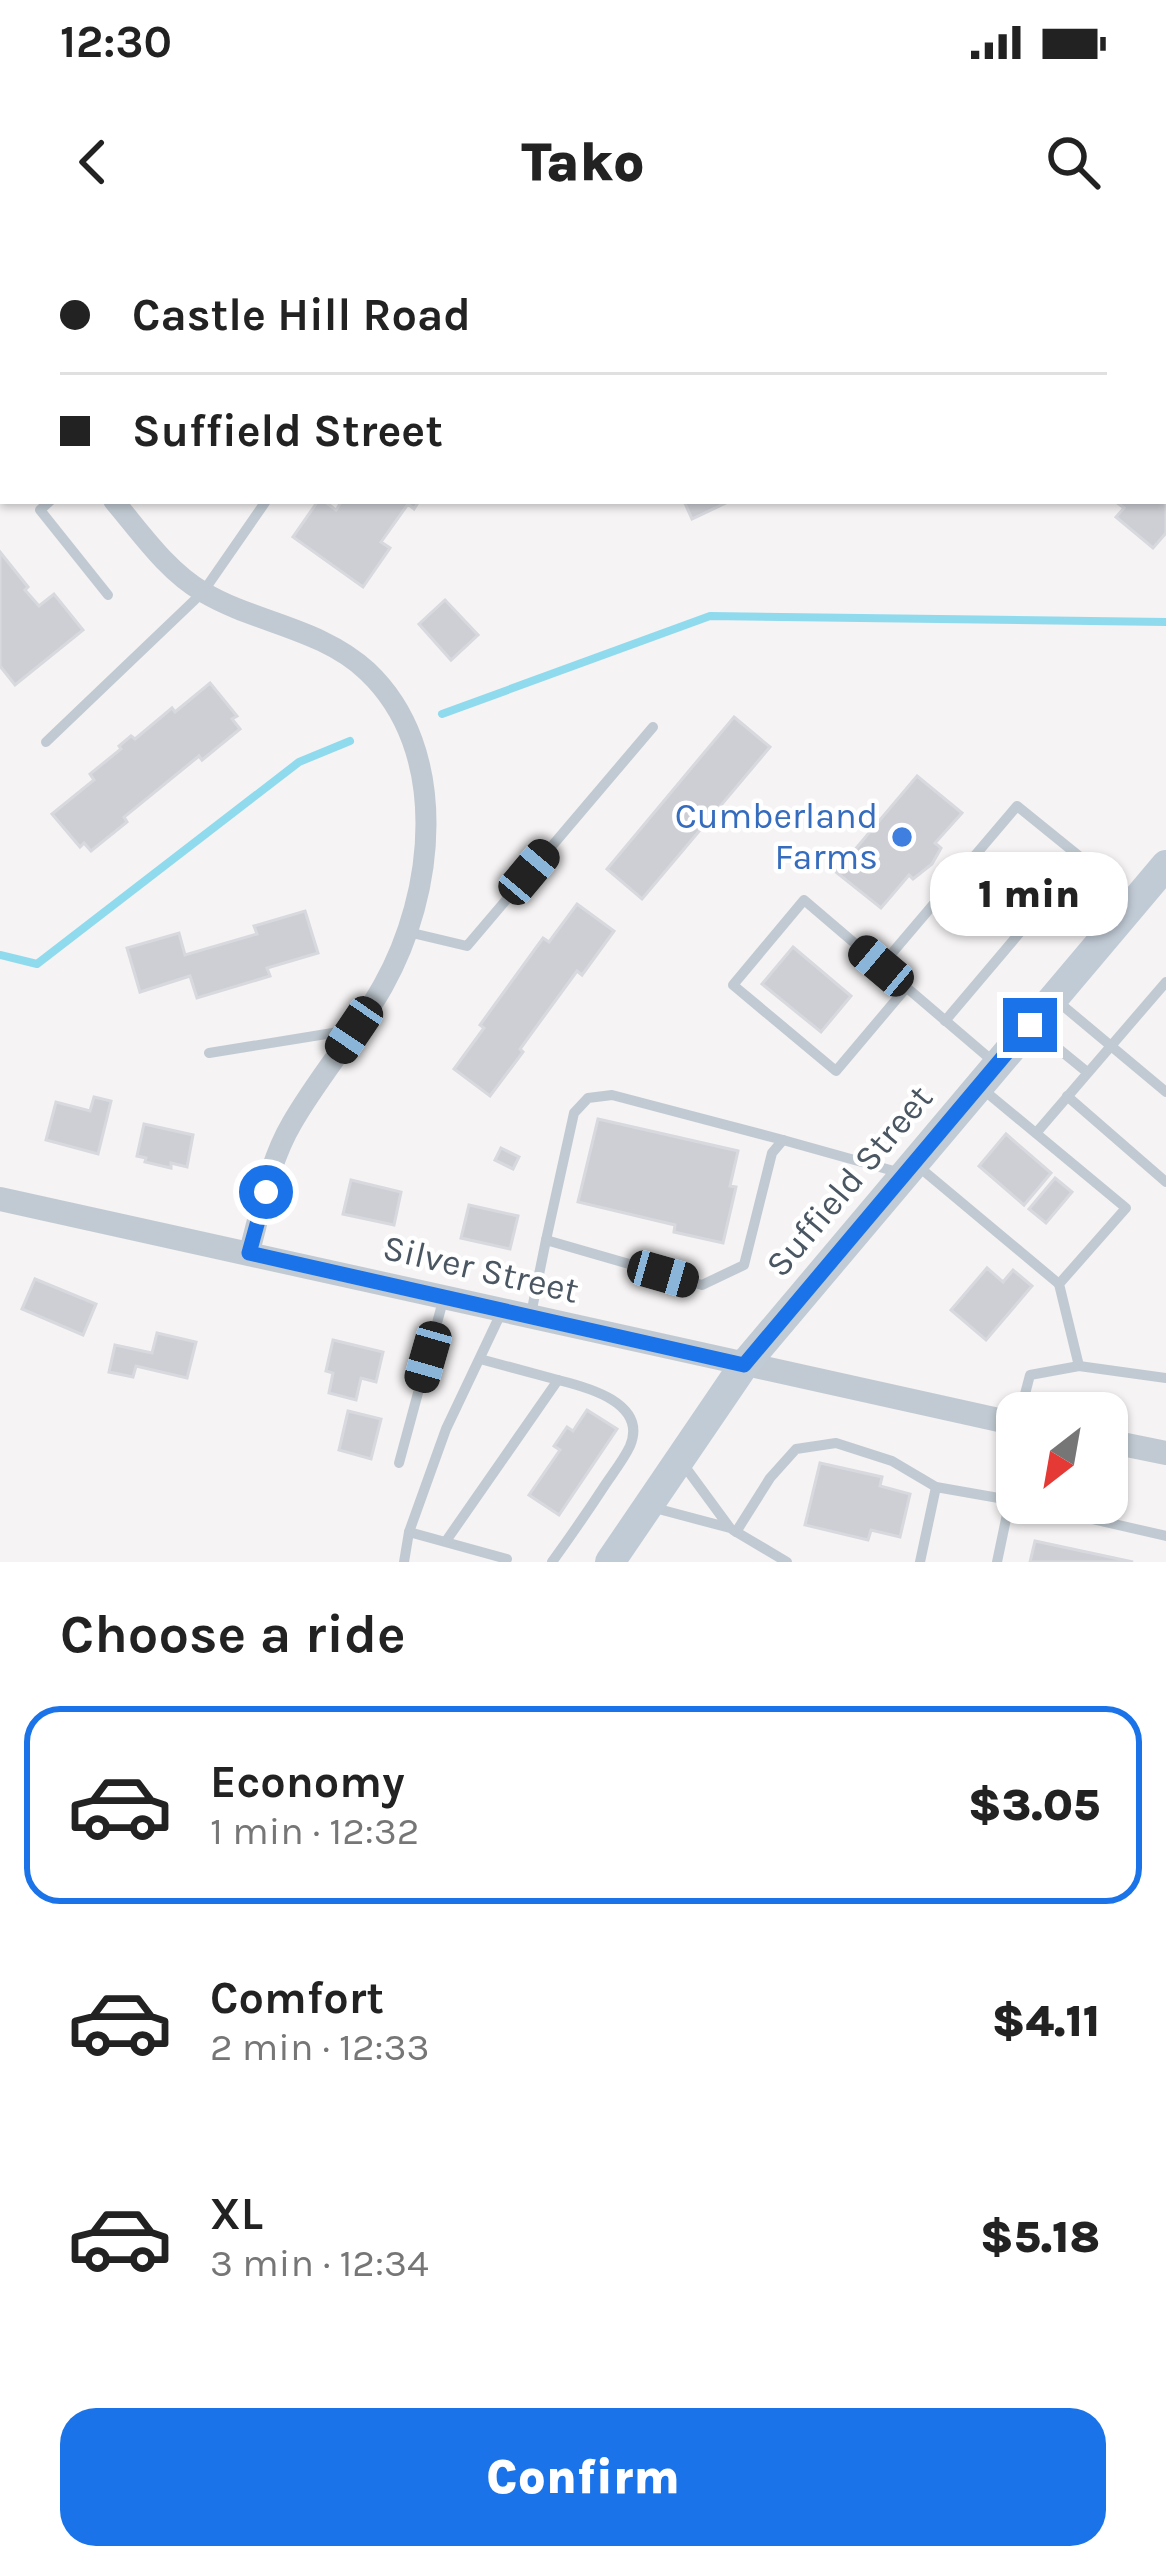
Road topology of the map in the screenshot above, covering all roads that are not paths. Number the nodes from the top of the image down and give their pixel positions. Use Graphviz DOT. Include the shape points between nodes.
graph roads {
  1 [pos="47,504"];
  2 [pos="117,504"];
  3 [pos="264,504"];
  4 [pos="203,592"];
  5 [pos="108,595"];
  6 [pos="652,727"];
  7 [pos="46,742"];
  8 [pos="1082,859"];
  9 [pos="1166,865"];
  10 [pos="1135,902"];
  11 [pos="408,932"];
  12 [pos="881,966"];
  13 [pos="906,988"];
  14 [pos="1164,990"];
  15 [pos="1054,998"];
  16 [pos="945,1021"];
  17 [pos="1030,1025"];
  18 [pos="354,1030"];
  19 [pos="1112,1044"];
  20 [pos="209,1053"];
  21 [pos="1087,1072"];
  22 [pos="988,1076"];
  23 [pos="1166,1092"];
  24 [pos="1067,1096"];
  25 [pos="1037,1132"];
  26 [pos="783,1140"];
  27 [pos="910,1169"];
  28 [pos="1166,1182"];
  29 [pos="0,1198"];
  30 [pos="546,1240"];
  31 [pos="249,1253"];
  32 [pos="1059,1285"];
  33 [pos="444,1297"];
  34 [pos="502,1311"];
  35 [pos="530,1317"];
  36 [pos="480,1359"];
  37 [pos="744,1365"];
  38 [pos="1079,1366"];
  39 [pos="1166,1378"];
  40 [pos="558,1380"];
  41 [pos="1026,1392"];
  42 [pos="996,1419"];
  43 [pos="1128,1445"];
  44 [pos="1166,1453"];
  45 [pos="680,1460"];
  46 [pos="398,1463"];
  47 [pos="936,1487"];
  48 [pos="996,1498"];
  49 [pos="648,1506"];
  50 [pos="1010,1524"];
  51 [pos="1113,1524"];
  52 [pos="733,1530"];
  53 [pos="409,1532"];
  54 [pos="1166,1536"];
  55 [pos="446,1541"];
  56 [pos="507,1559"];
  57 [pos="404,1562"];
  58 [pos="552,1562"];
  59 [pos="610,1562"];
  60 [pos="788,1562"];
  61 [pos="920,1562"];
  62 [pos="997,1562"];
  1 -- 5 [label="lane" via="40,510"];
  2 -- 4 [label="street"];
  3 -- 4 [label="lane"];
  4 -- 7 [label="lane"];
  4 -- 11 [label="street" via="333,646 394,703 415,749 424,812"];
  6 -- 11 [label="lane" via="467,946"];
  8 -- 10 [label="lane"];
  8 -- 12 [label="lane" via="1018,806"];
  8 -- 16 [label="lane"];
  9 -- 10 [label="main road, Suffield Street"];
  10 -- 15 [label="main road, Suffield Street"];
  11 -- 18 [label="street"];
  12 -- 13 [label="lane"];
  12 -- 13 [label="lane" via="804,900 734,985 836,1071"];
  13 -- 16 [label="lane"];
  14 -- 19 [label="lane"];
  15 -- 17 [label="main road, Suffield Street"];
  15 -- 19 [label="lane"];
  16 -- 22 [label="lane"];
  17 -- 21 [label="lane"];
  17 -- 22 [label="main road, Suffield Street"];
  18 -- 20 [label="lane"];
  18 -- 31 [label="street" via="292,1122"];
  19 -- 21 [label="lane"];
  19 -- 23 [label="lane"];
  21 -- 24 [label="lane"];
  22 -- 25 [label="lane"];
  22 -- 27 [label="main road, Suffield Street"];
  24 -- 25 [label="lane"];
  24 -- 28 [label="lane"];
  25 -- 32 [label="lane" via="1126,1208"];
  26 -- 27 [label="lane"];
  26 -- 30 [label="lane" via="772,1153 744,1265 702,1285"];
  26 -- 30 [label="lane" via="613,1095 588,1098 574,1113"];
  27 -- 32 [label="lane"];
  27 -- 37 [label="main road, Suffield Street"];
  29 -- 31 [label="street, Silver Street"];
  30 -- 35 [label="lane"];
  31 -- 33 [label="street, Silver Street"];
  32 -- 38 [label="lane"];
  33 -- 34 [label="street, Silver Street"];
  33 -- 46 [label="lane"];
  34 -- 35 [label="street, Silver Street"];
  34 -- 36 [label="lane"];
  35 -- 37 [label="street, Silver Street"];
  36 -- 40 [label="lane"];
  36 -- 53 [label="lane"];
  37 -- 42 [label="street, Silver Street"];
  37 -- 45 [label="main road, Suffield Street"];
  38 -- 39 [label="lane"];
  38 -- 41 [label="lane" via="1030,1375"];
  40 -- 55 [label="lane"];
  40 -- 58 [label="lane" via="622,1406 632,1436"];
  43 -- 44 [label="street"];
  45 -- 49 [label="main road, Suffield Street"];
  45 -- 52 [label="lane"];
  47 -- 48 [label="lane"];
  47 -- 52 [label="lane" via="892,1461 836,1443 796,1449"];
  47 -- 61 [label="lane"];
  49 -- 52 [label="lane"];
  49 -- 59 [label="main road, Suffield Street"];
  50 -- 62 [label="lane"];
  51 -- 54 [label="lane"];
  52 -- 60 [label="lane"];
  53 -- 55 [label="lane"];
  53 -- 57 [label="lane"];
  55 -- 56 [label="lane"];
}
